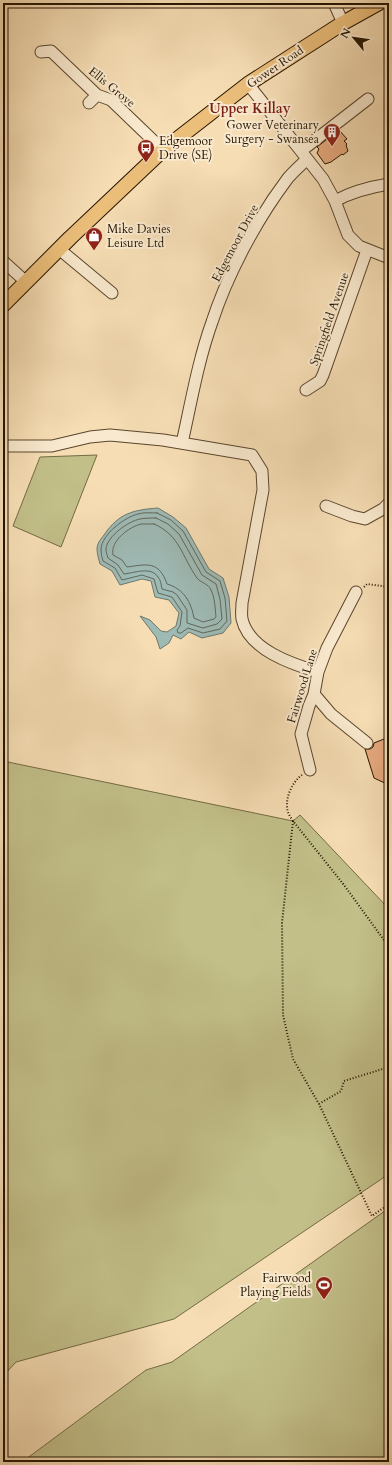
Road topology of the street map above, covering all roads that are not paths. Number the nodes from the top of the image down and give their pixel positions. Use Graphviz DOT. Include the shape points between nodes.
graph roads {
  1 [pos="334,3"];
  2 [pos="378,3"];
  3 [pos="343,22"];
  4 [pos="41,52"];
  5 [pos="248,84"];
  6 [pos="97,95"];
  7 [pos="368,99"];
  8 [pos="89,103"];
  9 [pos="164,150"];
  10 [pos="304,155"];
  11 [pos="389,184"];
  12 [pos="335,201"];
  13 [pos="59,249"];
  14 [pos="367,250"];
  15 [pos="387,254"];
  16 [pos="3,261"];
  17 [pos="26,282"];
  18 [pos="112,293"];
  19 [pos="3,305"];
  20 [pos="306,390"];
  21 [pos="182,443"];
  22 [pos="3,446"];
  23 [pos="389,503"];
  24 [pos="326,506"];
  25 [pos="356,592"];
  26 [pos="318,672"];
  27 [pos="314,694"];
  28 [pos="367,743"];
  29 [pos="310,770"];
  1 -- 3 [label="street"];
  2 -- 3 [label="main road, Gower Road"];
  3 -- 5 [label="main road, Gower Road"];
  4 -- 6 [label="street, Ellis Grove" via="50,51"];
  5 -- 9 [label="main road, Gower Road"];
  5 -- 10 [label="street"];
  6 -- 8 [label="street"];
  6 -- 9 [label="street, Ellis Grove" via="111,100"];
  7 -- 10 [label="street, Edgemoor Drive"];
  9 -- 13 [label="main road, Gower Road"];
  10 -- 12 [label="street" via="323,179"];
  10 -- 21 [label="street, Edgemoor Drive" via="247,244 222,294 200,360"];
  11 -- 12 [label="street" via="365,188 346,194"];
  12 -- 14 [label="street" via="348,235"];
  13 -- 17 [label="main road, Gower Road"];
  13 -- 18 [label="street"];
  14 -- 15 [label="street"];
  14 -- 20 [label="street, Springfield Avenue" via="323,375 320,381"];
  16 -- 17 [label="street"];
  17 -- 19 [label="main road, Gower Road"];
  21 -- 22 [label="street" via="110,435 52,446"];
  21 -- 26 [label="street" via="252,455 262,471 263,490 242,603 242,619 250,635 267,651"];
  23 -- 24 [label="street" via="365,519"];
  25 -- 26 [label="street, Fairwood Lane"];
  26 -- 27 [label="street, Fairwood Lane"];
  27 -- 28 [label="street" via="331,714"];
  27 -- 29 [label="street, Fairwood Lane" via="301,734"];
}
